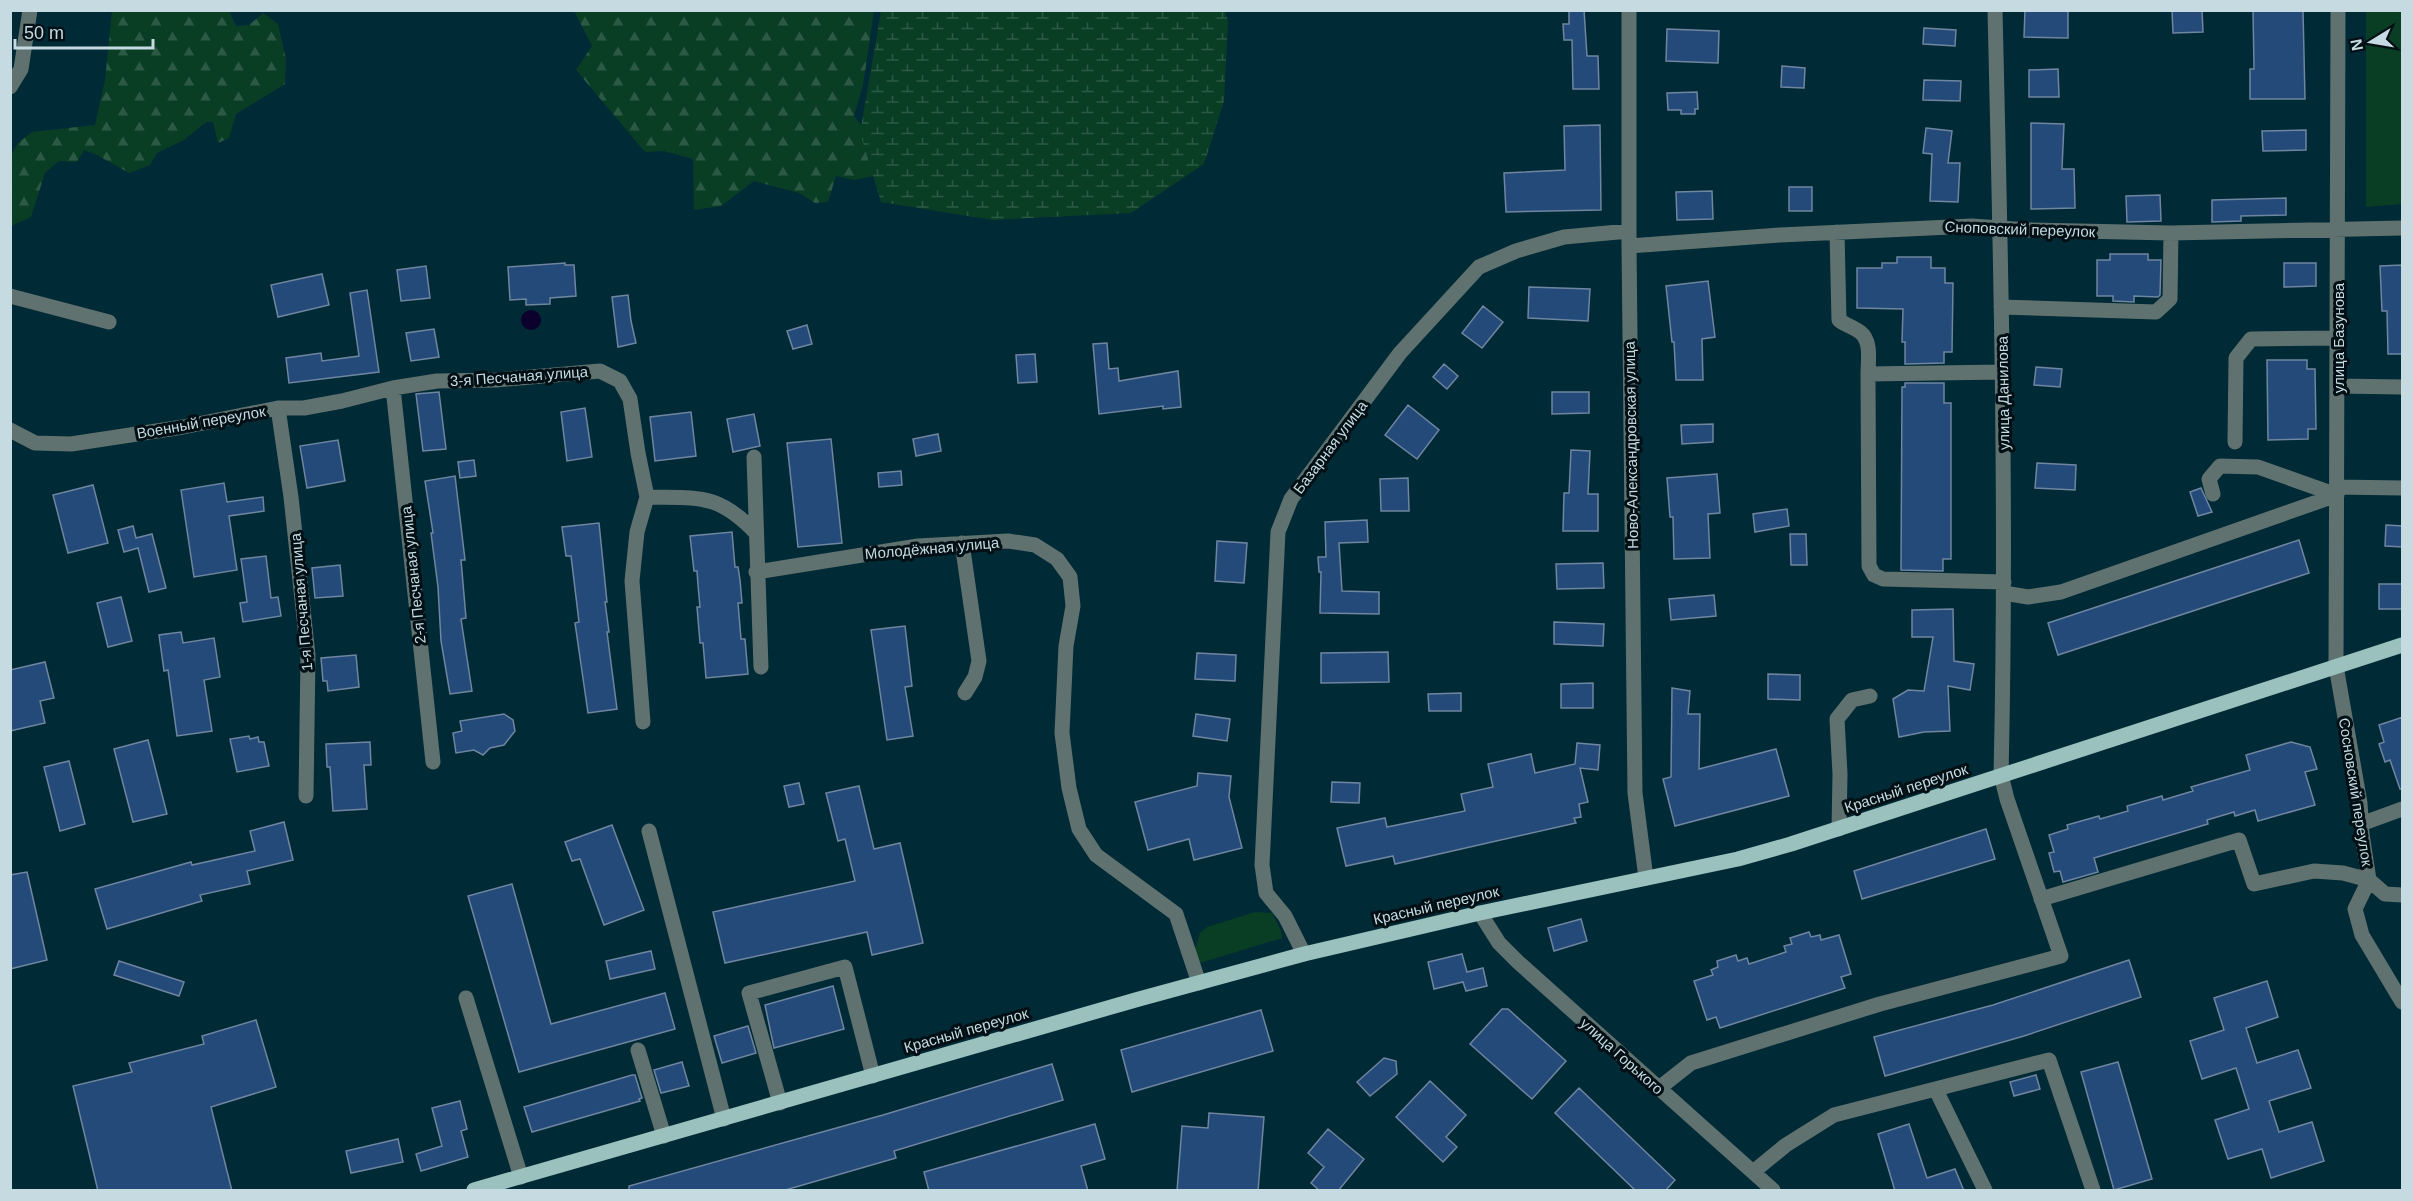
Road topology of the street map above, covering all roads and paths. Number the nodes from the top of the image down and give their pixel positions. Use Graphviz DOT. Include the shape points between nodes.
graph roads {
  1 [pos="30,10"];
  2 [pos="1629,10"];
  3 [pos="1995,10"];
  4 [pos="2338,10"];
  5 [pos="10,87"];
  6 [pos="2000,228"];
  7 [pos="2339,228"];
  8 [pos="2403,228"];
  9 [pos="1837,231"];
  10 [pos="2171,233"];
  11 [pos="1629,239"];
  12 [pos="10,296"];
  13 [pos="2001,307"];
  14 [pos="109,322"];
  15 [pos="2338,339"];
  16 [pos="2003,372"];
  17 [pos="1868,374"];
  18 [pos="2338,386"];
  19 [pos="2403,387"];
  20 [pos="393,388"];
  21 [pos="278,408"];
  22 [pos="10,430"];
  23 [pos="2235,442"];
  24 [pos="754,457"];
  25 [pos="2403,488"];
  26 [pos="2337,491"];
  27 [pos="2213,494"];
  28 [pos="647,497"];
  29 [pos="756,533"];
  30 [pos="962,543"];
  31 [pos="756,572"];
  32 [pos="2004,587"];
  33 [pos="2403,645"];
  34 [pos="2336,666"];
  35 [pos="760,667"];
  36 [pos="965,693"];
  37 [pos="1870,696"];
  38 [pos="643,722"];
  39 [pos="433,762"];
  40 [pos="2001,776"];
  41 [pos="306,796"];
  42 [pos="2403,809"];
  43 [pos="2361,824"];
  44 [pos="1839,829"];
  45 [pos="649,831"];
  46 [pos="1646,878"];
  47 [pos="2369,880"];
  48 [pos="2403,895"];
  49 [pos="2041,899"];
  50 [pos="1480,914"];
  51 [pos="1304,954"];
  52 [pos="1199,983"];
  53 [pos="466,998"];
  54 [pos="2403,1002"];
  55 [pos="638,1050"];
  56 [pos="873,1076"];
  57 [pos="1658,1089"];
  58 [pos="1936,1090"];
  59 [pos="780,1103"];
  60 [pos="724,1119"];
  61 [pos="664,1136"];
  62 [pos="1753,1172"];
  63 [pos="520,1177"];
  64 [pos="474,1191"];
  65 [pos="1773,1191"];
  66 [pos="1985,1191"];
  67 [pos="2093,1191"];
  1 -- 5 [label="street" via="21,69"];
  2 -- 11 [label="street, Ново-Александровская улица"];
  3 -- 6 [label="street, улица Данилова"];
  4 -- 7 [label="street, улица Базунова"];
  6 -- 9 [label="street, Сноповский переулок"];
  6 -- 10 [label="street, Сноповский переулок"];
  6 -- 13 [label="street, улица Данилова"];
  7 -- 8 [label="street, Сноповский переулок"];
  7 -- 10 [label="street, Сноповский переулок"];
  7 -- 15 [label="street, улица Базунова"];
  9 -- 11 [label="street, Сноповский переулок"];
  9 -- 17 [label="street" via="1839,320 1866,338"];
  10 -- 13 [label="street" via="2170,299 2156,312"];
  11 -- 46 [label="street, Ново-Александровская улица" via="1635,794"];
  11 -- 51 [label="street, Базарная улица" via="1564,237 1479,267 1400,353 1291,499 1278,531 1262,865 1266,893 1285,916"];
  12 -- 14 [label="street"];
  13 -- 16 [label="street, улица Данилова"];
  15 -- 18 [label="street, улица Базунова"];
  15 -- 23 [label="street" via="2251,339 2236,358"];
  16 -- 17 [label="street"];
  16 -- 32 [label="street, улица Данилова"];
  17 -- 32 [label="street" via="1869,566 1874,575 1883,579"];
  18 -- 19 [label="street"];
  18 -- 26 [label="street, улица Базунова"];
  20 -- 21 [label="street, Военный переулок" via="313,407"];
  20 -- 28 [label="street, 3-я Песчаная улица" via="437,381 600,371 620,381 630,399"];
  20 -- 39 [label="street, 2-я Песчаная улица"];
  21 -- 22 [label="street, Военный переулок" via="71,444 35,443"];
  21 -- 41 [label="street, 1-я Песчаная улица" via="308,655"];
  24 -- 29 [label="street"];
  25 -- 26 [label="street"];
  26 -- 27 [label="street" via="2258,467 2220,466 2209,479"];
  26 -- 32 [label="street" via="2061,592 2028,597"];
  26 -- 34 [label="street, улица Базунова"];
  28 -- 29 [label="street" via="717,502 738,514"];
  28 -- 38 [label="street, 3-я Песчаная улица" via="637,532 632,581"];
  29 -- 31 [label="street"];
  30 -- 31 [label="street, Молодёжная улица" via="876,552"];
  30 -- 36 [label="street" via="979,661"];
  30 -- 52 [label="street, Молодёжная улица" via="1008,541 1035,545 1057,559 1070,577 1073,606 1066,646 1062,733 1069,788 1080,829 1096,855 1176,914"];
  31 -- 35 [label="street"];
  32 -- 40 [label="street, улица Данилова"];
  33 -- 34 [label="main road, Красный переулок"];
  34 -- 40 [label="main road, Красный переулок"];
  34 -- 43 [label="street, Сосновский переулок"];
  37 -- 44 [label="street" via="1852,700 1837,719"];
  40 -- 44 [label="main road, Красный переулок"];
  40 -- 49 [label="street, улица Данилова"];
  42 -- 43 [label="street"];
  43 -- 47 [label="street, Сосновский переулок"];
  44 -- 46 [label="main road, Красный переулок" via="1738,859"];
  45 -- 60 [label="street"];
  46 -- 50 [label="main road, Красный переулок"];
  47 -- 48 [label="street, Сосновский переулок" via="2385,894"];
  47 -- 49 [label="street" via="2314,871 2254,884 2239,840"];
  47 -- 54 [label="street" via="2355,909 2362,935"];
  49 -- 57 [label="street, улица Данилова" via="2061,956 1880,1004 1691,1063"];
  50 -- 51 [label="main road, Красный переулок"];
  50 -- 57 [label="street, улица Горького" via="1499,943 1518,962"];
  51 -- 52 [label="main road, Красный переулок"];
  52 -- 56 [label="main road, Красный переулок"];
  53 -- 63 [label="street"];
  55 -- 61 [label="street"];
  56 -- 59 [label="main road, Красный переулок"];
  56 -- 59 [label="street" via="845,967 749,993"];
  57 -- 62 [label="street, улица Горького"];
  58 -- 62 [label="street" via="1834,1115 1786,1145"];
  58 -- 66 [label="street"];
  58 -- 67 [label="street" via="2049,1060"];
  59 -- 60 [label="main road, Красный переулок"];
  60 -- 61 [label="main road, Красный переулок"];
  61 -- 63 [label="main road, Красный переулок"];
  62 -- 65 [label="street, улица Горького"];
  63 -- 64 [label="main road, Красный переулок"];
}
